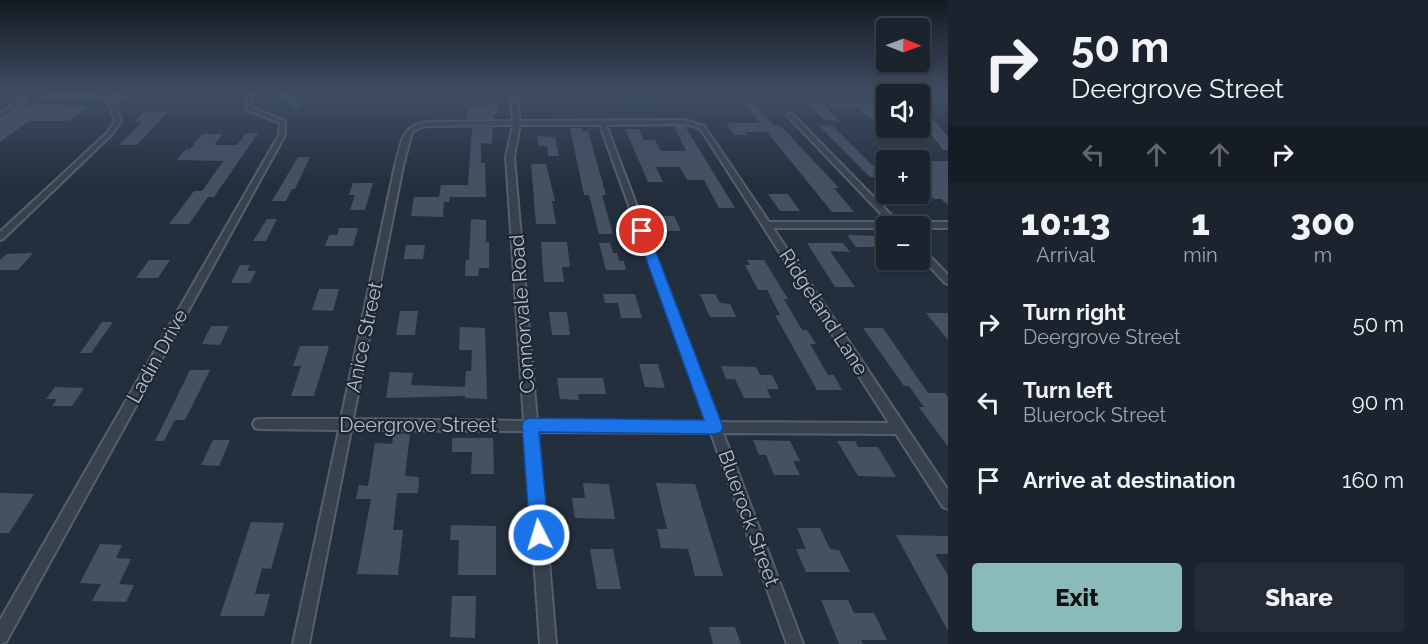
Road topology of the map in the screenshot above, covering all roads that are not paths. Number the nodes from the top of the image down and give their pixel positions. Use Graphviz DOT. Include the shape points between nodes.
graph roads {
  1 [pos="117,123"];
  2 [pos="283,123"];
  3 [pos="438,123"];
  4 [pos="517,123"];
  5 [pos="602,123"];
  6 [pos="691,123"];
  7 [pos="798,123"];
  8 [pos="930,124"];
  9 [pos="948,146"];
  10 [pos="886,216"];
  11 [pos="768,225"];
  12 [pos="930,225"];
  13 [pos="948,225"];
  14 [pos="876,226"];
  15 [pos="0,237"];
  16 [pos="930,262"];
  17 [pos="948,281"];
  18 [pos="259,424"];
  19 [pos="346,425"];
  20 [pos="530,425"];
  21 [pos="715,427"];
  22 [pos="900,429"];
  23 [pos="948,502"];
  24 [pos="0,636"];
  25 [pos="301,644"];
  26 [pos="549,644"];
  27 [pos="795,644"];
  1 -- 15 [label="street"];
  2 -- 24 [label="street, Ladin Drive" via="282,135"];
  3 -- 19 [label="street, Anice Street" via="413,128 404,145"];
  4 -- 20 [label="street, Connorvale Road" via="510,157"];
  5 -- 21 [label="street, Bluerock Street"];
  6 -- 11 [label="street, Ridgeland Lane" via="705,130"];
  7 -- 10 [label="street"];
  8 -- 9 [label="main road"];
  11 -- 14 [label="street"];
  11 -- 22 [label="street, Ridgeland Lane"];
  12 -- 13 [label="street"];
  16 -- 17 [label="street"];
  18 -- 19 [label="street, Deergrove Street"];
  19 -- 20 [label="street, Deergrove Street"];
  19 -- 25 [label="street, Anice Street"];
  20 -- 21 [label="street, Deergrove Street"];
  20 -- 26 [label="street, Connorvale Road"];
  21 -- 22 [label="street, Deergrove Street"];
  21 -- 27 [label="street, Bluerock Street"];
  22 -- 23 [label="street, Ridgeland Lane"];
}
